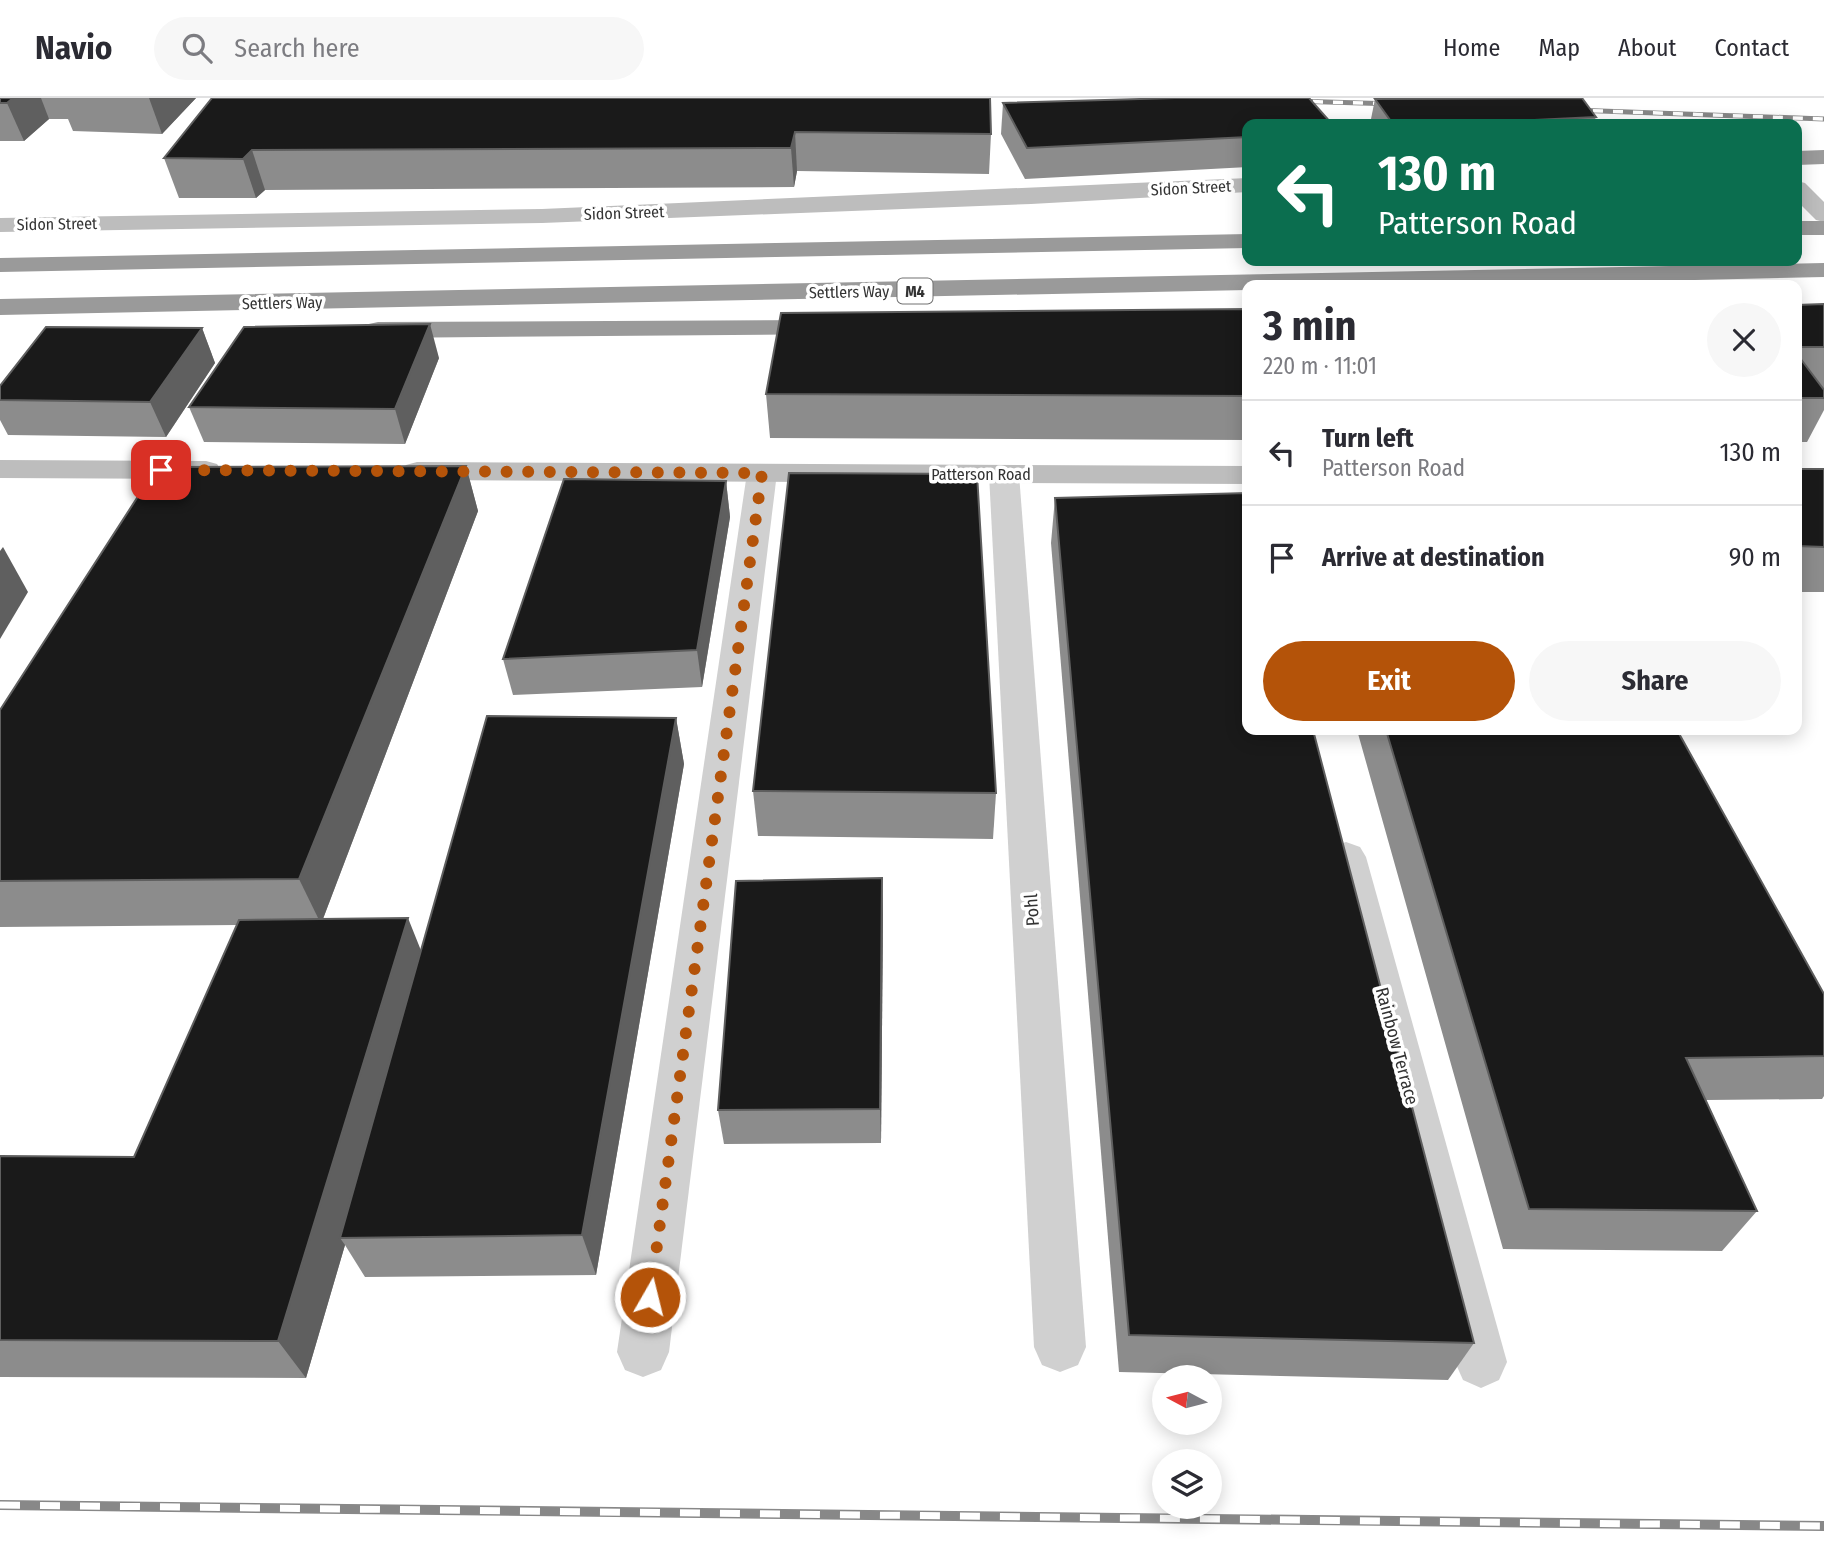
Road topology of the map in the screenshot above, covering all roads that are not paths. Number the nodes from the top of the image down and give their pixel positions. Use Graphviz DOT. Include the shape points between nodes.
graph roads {
  1 [pos="1824,157"];
  2 [pos="1802,158"];
  3 [pos="1242,185"];
  4 [pos="1802,193"];
  5 [pos="1824,215"];
  6 [pos="0,225"];
  7 [pos="1824,228"];
  8 [pos="1802,229"];
  9 [pos="1242,241"];
  10 [pos="0,265"];
  11 [pos="1824,270"];
  12 [pos="1345,280"];
  13 [pos="1242,282"];
  14 [pos="0,307"];
  15 [pos="55,307"];
  16 [pos="248,328"];
  17 [pos="857,328"];
  18 [pos="352,329"];
  19 [pos="0,469"];
  20 [pos="236,470"];
  21 [pos="388,471"];
  22 [pos="762,473"];
  23 [pos="1004,474"];
  24 [pos="1242,480"];
  25 [pos="1337,824"];
  26 [pos="1060,1347"];
  27 [pos="643,1352"];
  28 [pos="1481,1362"];
  1 -- 2 [label="highway"];
  3 -- 6 [label="street, Sidon Street" via="542,216"];
  4 -- 5 [label="street"];
  7 -- 8 [label="highway"];
  9 -- 10 [label="highway"];
  11 -- 12 [label="highway, Settlers Way / M4"];
  13 -- 15 [label="highway, Settlers Way / M4"];
  14 -- 15 [label="highway, Settlers Way / M4"];
  15 -- 16 [label="highway"];
  17 -- 18 [label="highway"];
  19 -- 20 [label="street"];
  21 -- 22 [label="street, Patterson Road"];
  22 -- 23 [label="street, Patterson Road"];
  22 -- 27 [label="street"];
  23 -- 24 [label="street, Patterson Road"];
  23 -- 26 [label="street, Pohl"];
  25 -- 28 [label="street, Rainbow Terrace"];
}
